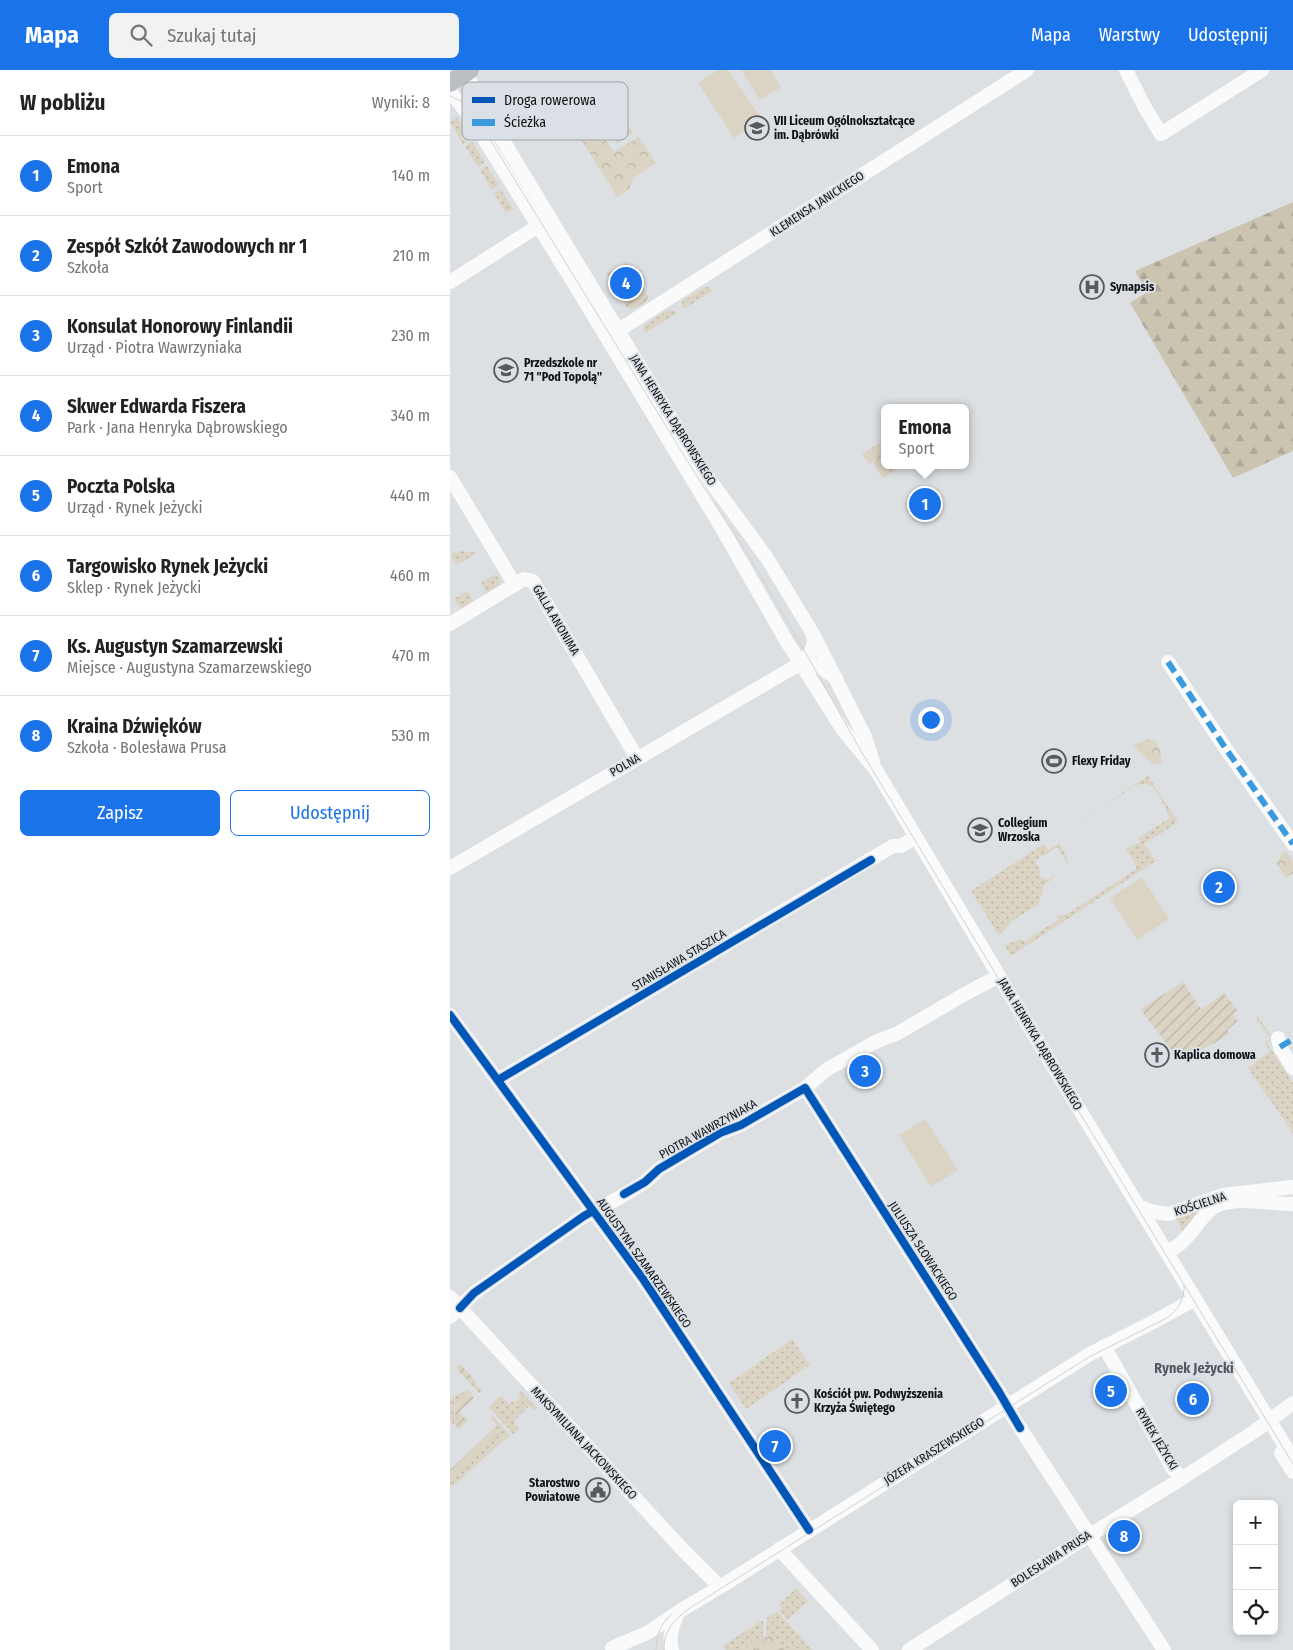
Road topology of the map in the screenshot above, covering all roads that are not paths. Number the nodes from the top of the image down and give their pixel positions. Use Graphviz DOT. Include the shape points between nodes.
graph roads {
  1 [pos="1026,70"];
  2 [pos="1126,70"];
  3 [pos="1262,70"];
  4 [pos="485,140"];
  5 [pos="501,140"];
  6 [pos="538,226"];
  7 [pos="450,282"];
  8 [pos="612,335"];
  9 [pos="450,477"];
  10 [pos="515,585"];
  11 [pos="450,624"];
  12 [pos="813,634"];
  13 [pos="1168,662"];
  14 [pos="801,664"];
  15 [pos="837,680"];
  16 [pos="637,758"];
  17 [pos="876,770"];
  18 [pos="916,837"];
  19 [pos="1293,844"];
  20 [pos="450,868"];
  21 [pos="999,976"];
  22 [pos="450,1015"];
  23 [pos="1293,1039"];
  24 [pos="1293,1068"];
  25 [pos="498,1080"];
  26 [pos="805,1088"];
  27 [pos="1293,1188"];
  28 [pos="1289,1205"];
  29 [pos="1138,1206"];
  30 [pos="594,1211"];
  31 [pos="1293,1218"];
  32 [pos="1167,1253"];
  33 [pos="1195,1299"];
  34 [pos="453,1307"];
  35 [pos="1104,1346"];
  36 [pos="1293,1403"];
  37 [pos="1008,1405"];
  38 [pos="1269,1420"];
  39 [pos="1293,1459"];
  40 [pos="1293,1472"];
  41 [pos="1181,1478"];
  42 [pos="810,1530"];
  43 [pos="1090,1534"];
  44 [pos="779,1549"];
  45 [pos="720,1587"];
  46 [pos="678,1612"];
  47 [pos="1158,1648"];
  48 [pos="610,1649"];
  49 [pos="672,1650"];
  50 [pos="872,1650"];
  51 [pos="909,1650"];
  1 -- 8 [label="street, KLEMENSA JANICKIEGO"];
  2 -- 3 [label="street" via="1161,134"];
  4 -- 6 [label="street, JANA HENRYKA DĄBROWSKIEGO"];
  5 -- 8 [label="street, JANA HENRYKA DĄBROWSKIEGO"];
  6 -- 7 [label="street"];
  6 -- 8 [label="street, JANA HENRYKA DĄBROWSKIEGO"];
  8 -- 12 [label="street, JANA HENRYKA DĄBROWSKIEGO" via="767,558"];
  8 -- 14 [label="street, JANA HENRYKA DĄBROWSKIEGO"];
  9 -- 10 [label="street, GALLA ANONIMA"];
  10 -- 11 [label="street"];
  10 -- 16 [label="street, GALLA ANONIMA" via="525,579 535,584"];
  12 -- 14 [label="street, POLNA" via="813,648"];
  12 -- 15 [label="street, JANA HENRYKA DĄBROWSKIEGO"];
  13 -- 19 [label="street"];
  14 -- 15 [label="street" via="813,663"];
  14 -- 16 [label="street, POLNA"];
  14 -- 17 [label="street, JANA HENRYKA DĄBROWSKIEGO" via="843,730"];
  15 -- 17 [label="street, JANA HENRYKA DĄBROWSKIEGO" via="865,737"];
  16 -- 20 [label="street, POLNA"];
  17 -- 18 [label="street, JANA HENRYKA DĄBROWSKIEGO"];
  18 -- 21 [label="street, JANA HENRYKA DĄBROWSKIEGO"];
  18 -- 25 [label="street, STANISŁAWA STASZICA" via="895,846"];
  21 -- 26 [label="street, PIOTRA WAWRZYNIAKA" via="826,1070"];
  21 -- 29 [label="street, JANA HENRYKA DĄBROWSKIEGO"];
  22 -- 25 [label="street, AUGUSTYNA SZAMARZEWSKIEGO"];
  23 -- 24 [label="street" via="1279,1043"];
  25 -- 30 [label="street, AUGUSTYNA SZAMARZEWSKIEGO"];
  26 -- 30 [label="street, PIOTRA WAWRZYNIAKA" via="741,1125 720,1133"];
  26 -- 37 [label="street, JULIUSZA SŁOWACKIEGO"];
  27 -- 28 [label="street" via="1288,1194"];
  27 -- 29 [label="street, KOŚCIELNA" via="1224,1195 1169,1214"];
  28 -- 31 [label="street"];
  28 -- 32 [label="street, KOŚCIELNA" via="1226,1202 1210,1210 1185,1240"];
  29 -- 32 [label="street, JANA HENRYKA DĄBROWSKIEGO"];
  30 -- 34 [label="street, PIOTRA WAWRZYNIAKA"];
  30 -- 42 [label="street, AUGUSTYNA SZAMARZEWSKIEGO"];
  32 -- 33 [label="street, JANA HENRYKA DĄBROWSKIEGO"];
  33 -- 35 [label="street, JÓZEFA KRASZEWSKIEGO"];
  33 -- 38 [label="street, JANA HENRYKA DĄBROWSKIEGO"];
  34 -- 45 [label="street, MAKSYMILIANA JACKOWSKIEGO"];
  35 -- 37 [label="street, JÓZEFA KRASZEWSKIEGO"];
  35 -- 41 [label="street, RYNEK JEŻYCKI" via="1172,1468"];
  36 -- 38 [label="street, BOLESŁAWA PRUSA"];
  37 -- 42 [label="street, JÓZEFA KRASZEWSKIEGO"];
  37 -- 43 [label="street, JULIUSZA SŁOWACKIEGO"];
  38 -- 39 [label="street, JANA HENRYKA DĄBROWSKIEGO"];
  38 -- 40 [label="street, JANA HENRYKA DĄBROWSKIEGO" via="1274,1441"];
  38 -- 41 [label="street, BOLESŁAWA PRUSA"];
  41 -- 43 [label="street, BOLESŁAWA PRUSA"];
  42 -- 44 [label="street, JÓZEFA KRASZEWSKIEGO"];
  43 -- 47 [label="street, JULIUSZA SŁOWACKIEGO"];
  43 -- 51 [label="street, BOLESŁAWA PRUSA"];
  44 -- 45 [label="street, JÓZEFA KRASZEWSKIEGO"];
  44 -- 50 [label="street"];
  45 -- 46 [label="street, JÓZEFA KRASZEWSKIEGO"];
  46 -- 48 [label="street, JÓZEFA KRASZEWSKIEGO" via="649,1632"];
  46 -- 49 [label="street" via="671,1632"];
}
